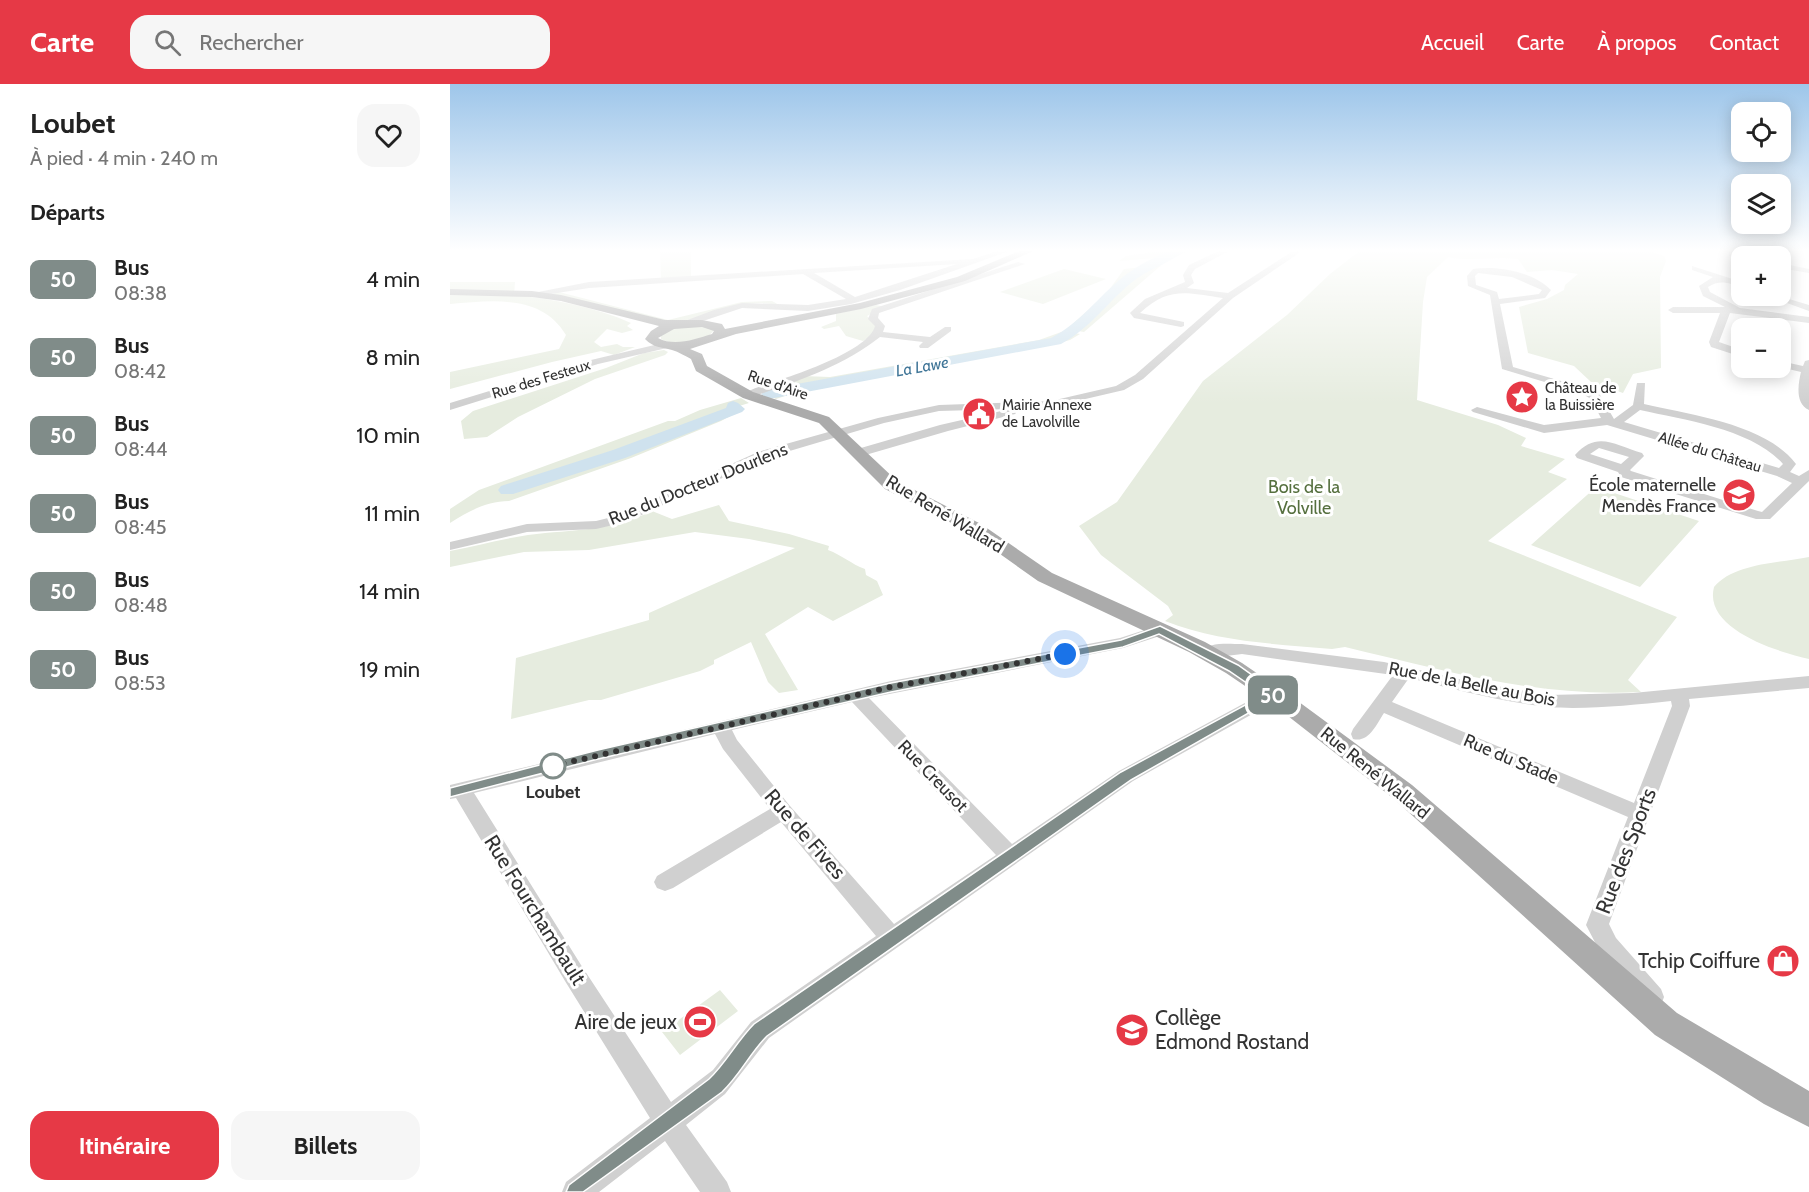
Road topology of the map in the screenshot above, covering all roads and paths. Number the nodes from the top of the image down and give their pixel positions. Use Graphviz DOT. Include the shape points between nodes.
graph roads {
  1 [pos="571,301"];
  2 [pos="849,301"];
  3 [pos="883,301"];
  4 [pos="907,301"];
  5 [pos="1151,301"];
  6 [pos="1225,301"];
  7 [pos="1505,301"];
  8 [pos="1717,301"];
  9 [pos="1495,302"];
  10 [pos="1791,302"];
  11 [pos="1809,308"];
  12 [pos="1673,310"];
  13 [pos="1726,310"];
  14 [pos="1738,310"];
  15 [pos="628,316"];
  16 [pos="1809,320"];
  17 [pos="683,324"];
  18 [pos="1181,324"];
  19 [pos="712,328"];
  20 [pos="948,328"];
  21 [pos="878,334"];
  22 [pos="931,340"];
  23 [pos="661,341"];
  24 [pos="920,348"];
  25 [pos="1731,350"];
  26 [pos="697,357"];
  27 [pos="1791,365"];
  28 [pos="1808,366"];
  29 [pos="1641,385"];
  30 [pos="748,394"];
  31 [pos="1638,406"];
  32 [pos="450,407"];
  33 [pos="1019,407"];
  34 [pos="1809,407"];
  35 [pos="1477,410"];
  36 [pos="1612,422"];
  37 [pos="831,426"];
  38 [pos="858,453"];
  39 [pos="1627,468"];
  40 [pos="1782,473"];
  41 [pos="1804,478"];
  42 [pos="450,546"];
  43 [pos="1160,630"];
  44 [pos="1207,653"];
  45 [pos="1405,671"];
  46 [pos="1809,682"];
  47 [pos="1274,695"];
  48 [pos="856,696"];
  49 [pos="1679,696"];
  50 [pos="1382,705"];
  51 [pos="721,727"];
  52 [pos="1360,734"];
  53 [pos="455,791"];
  54 [pos="783,811"];
  55 [pos="1641,813"];
  56 [pos="1011,856"];
  57 [pos="665,882"];
  58 [pos="893,939"];
  59 [pos="1666,1024"];
  60 [pos="1809,1110"];
  61 [pos="669,1121"];
  62 [pos="576,1192"];
  63 [pos="717,1192"];
  1 -- 15 [label="main road, Rue d'Aire"];
  2 -- 19 [label="street" via="802,309 733,307"];
  3 -- 19 [label="main road" via="798,319"];
  4 -- 21 [label="street" via="875,311 873,319 880,326"];
  5 -- 18 [label="street" via="1135,314"];
  6 -- 33 [label="street" via="1139,377 1120,388 1061,403"];
  7 -- 9 [label="street"];
  8 -- 14 [label="street"];
  9 -- 36 [label="street" via="1506,367 1585,391 1596,397"];
  10 -- 11 [label="street"];
  12 -- 13 [label="street"];
  13 -- 14 [label="street"];
  13 -- 25 [label="street" via="1714,342"];
  14 -- 16 [label="street"];
  15 -- 17 [label="main road, Rue d'Aire"];
  15 -- 23 [label="main road, Rue d'Aire"];
  17 -- 19 [label="main road"];
  17 -- 23 [label="main road"];
  19 -- 23 [label="main road"];
  19 -- 26 [label="main road"];
  20 -- 22 [label="street"];
  21 -- 22 [label="street"];
  21 -- 30 [label="street" via="839,360"];
  22 -- 24 [label="street"];
  23 -- 26 [label="main road, Rue d'Aire"];
  23 -- 32 [label="street, Rue des Festeux"];
  26 -- 30 [label="main road, Rue d'Aire" via="701,368 709,374"];
  27 -- 28 [label="street"];
  28 -- 34 [label="street" via="1802,386"];
  29 -- 31 [label="street"];
  30 -- 37 [label="main road, Rue d'Aire" via="807,412"];
  31 -- 36 [label="street"];
  31 -- 40 [label="street" via="1720,425 1773,447 1790,464"];
  33 -- 37 [label="street, Rue du Docteur Dourlens" via="939,408"];
  33 -- 38 [label="street" via="1002,415"];
  35 -- 36 [label="street, Allée du Château" via="1544,429"];
  36 -- 40 [label="street, Allée du Château"];
  37 -- 38 [label="main road, Rue René Wallard"];
  37 -- 42 [label="street, Rue du Docteur Dourlens" via="621,519 596,525 527,528"];
  38 -- 43 [label="main road, Rue René Wallard" via="900,491 975,528 1045,577"];
  39 -- 39 [label="street" via="1581,455 1597,443 1638,456"];
  39 -- 41 [label="street" via="1765,516"];
  40 -- 41 [label="street, Allée du Château"];
  43 -- 44 [label="main road, Rue René Wallard"];
  43 -- 48 [label="street" via="1123,643"];
  44 -- 45 [label="street, Rue de la Belle au Bois" via="1242,649"];
  44 -- 47 [label="main road, Rue René Wallard"];
  45 -- 49 [label="street, Rue de la Belle au Bois" via="1549,701"];
  45 -- 50 [label="street"];
  46 -- 49 [label="street, Rue de la Belle au Bois"];
  47 -- 56 [label="street" via="1126,776"];
  47 -- 59 [label="main road, Rue René Wallard" via="1403,792"];
  48 -- 51 [label="street"];
  48 -- 56 [label="street, Rue Creusot"];
  49 -- 55 [label="street, Rue des Sports" via="1680,706"];
  50 -- 52 [label="street"];
  50 -- 55 [label="street, Rue du Stade"];
  51 -- 53 [label="street"];
  51 -- 54 [label="street, Rue de Fives"];
  53 -- 61 [label="street, Rue Fourchambault"];
  54 -- 57 [label="street"];
  54 -- 58 [label="street, Rue de Fives"];
  55 -- 59 [label="street, Rue des Sports" via="1597,925 1608,945 1650,994"];
  56 -- 58 [label="street"];
  58 -- 61 [label="street" via="760,1030 727,1075"];
  59 -- 60 [label="main road, Rue René Wallard"];
  61 -- 62 [label="street"];
  61 -- 63 [label="street, Rue Fourchambault"];
}
